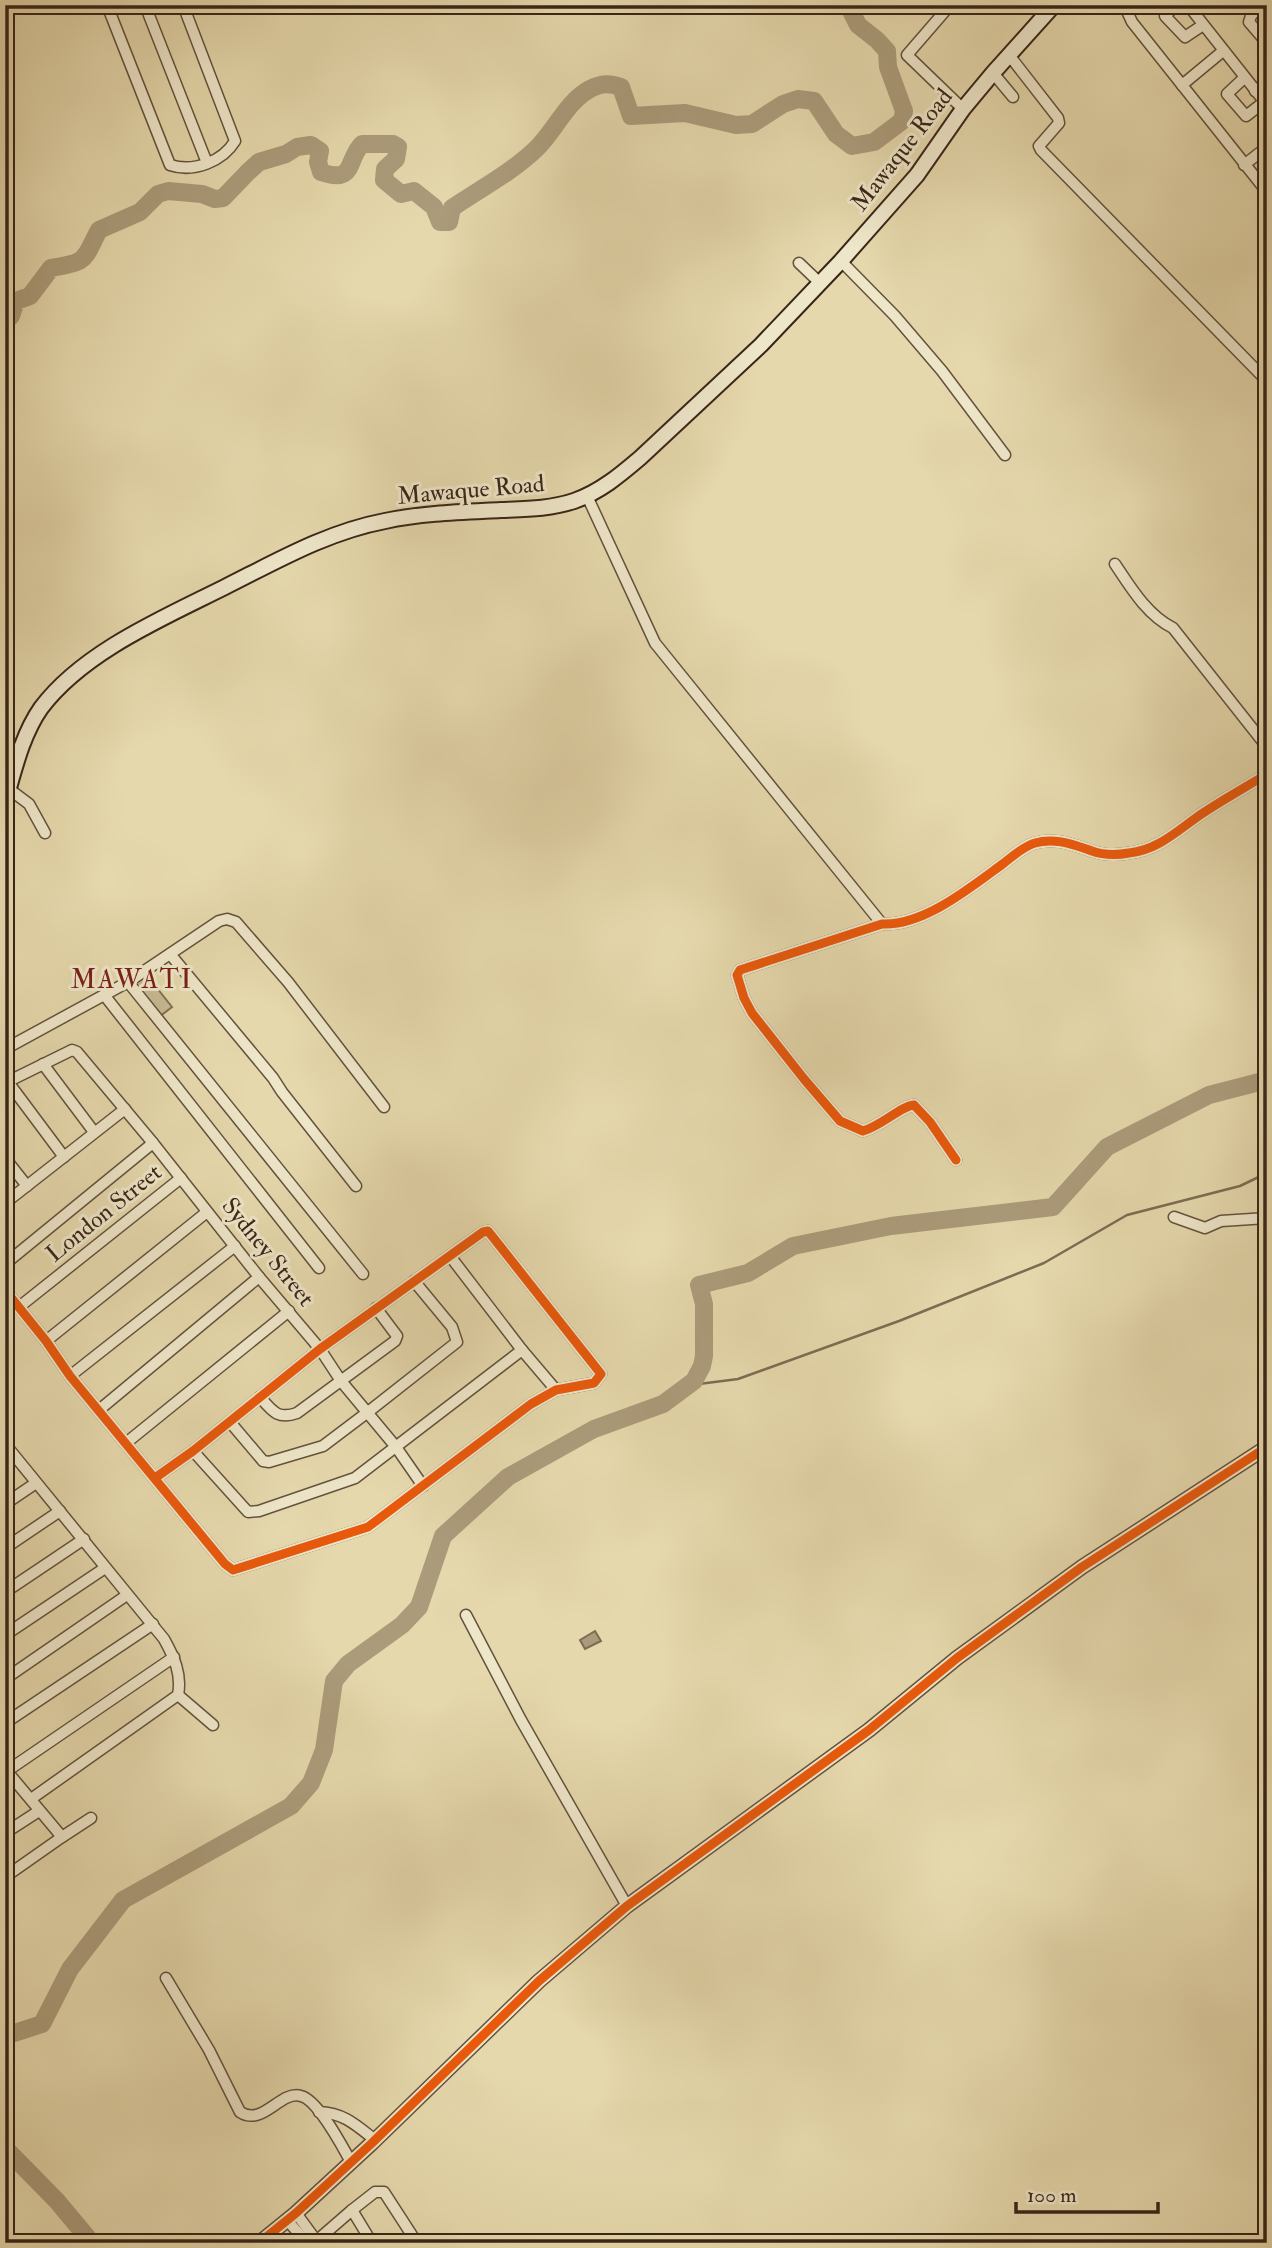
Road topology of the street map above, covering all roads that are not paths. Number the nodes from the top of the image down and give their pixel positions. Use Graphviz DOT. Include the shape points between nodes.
graph roads {
  1 [pos="107,5"];
  2 [pos="145,5"];
  3 [pos="183,5"];
  4 [pos="1054,5"];
  5 [pos="1127,5"];
  6 [pos="1176,5"];
  7 [pos="1188,5"];
  8 [pos="1261,5"];
  9 [pos="945,11"];
  10 [pos="1203,25"];
  11 [pos="1267,43"];
  12 [pos="1223,51"];
  13 [pos="1009,55"];
  14 [pos="993,72"];
  15 [pos="1244,78"];
  16 [pos="1267,82"];
  17 [pos="1182,85"];
  18 [pos="1255,91"];
  19 [pos="1013,97"];
  20 [pos="1265,103"];
  21 [pos="963,109"];
  22 [pos="1267,148"];
  23 [pos="207,163"];
  24 [pos="1244,165"];
  25 [pos="1267,192"];
  26 [pos="841,261"];
  27 [pos="799,263"];
  28 [pos="820,283"];
  29 [pos="1267,381"];
  30 [pos="1005,455"];
  31 [pos="587,496"];
  32 [pos="1115,564"];
  33 [pos="1267,747"];
  34 [pos="1267,774"];
  35 [pos="7,796"];
  36 [pos="45,832"];
  37 [pos="883,925"];
  38 [pos="170,954"];
  39 [pos="128,982"];
  40 [pos="105,996"];
  41 [pos="5,1049"];
  42 [pos="43,1064"];
  43 [pos="7,1083"];
  44 [pos="384,1107"];
  45 [pos="125,1109"];
  46 [pos="94,1132"];
  47 [pos="153,1143"];
  48 [pos="64,1157"];
  49 [pos="5,1158"];
  50 [pos="956,1160"];
  51 [pos="181,1178"];
  52 [pos="27,1186"];
  53 [pos="356,1186"];
  54 [pos="5,1203"];
  55 [pos="207,1212"];
  56 [pos="1174,1217"];
  57 [pos="1267,1218"];
  58 [pos="235,1246"];
  59 [pos="450,1256"];
  60 [pos="5,1264"];
  61 [pos="319,1268"];
  62 [pos="363,1274"];
  63 [pos="259,1278"];
  64 [pos="414,1281"];
  65 [pos="5,1290"];
  66 [pos="19,1307"];
  67 [pos="376,1308"];
  68 [pos="289,1311"];
  69 [pos="46,1340"];
  70 [pos="320,1349"];
  71 [pos="522,1350"];
  72 [pos="70,1376"];
  73 [pos="341,1381"];
  74 [pos="556,1390"];
  75 [pos="260,1397"];
  76 [pos="99,1410"];
  77 [pos="368,1412"];
  78 [pos="230,1422"];
  79 [pos="126,1443"];
  80 [pos="5,1444"];
  81 [pos="396,1447"];
  82 [pos="1267,1447"];
  83 [pos="193,1451"];
  84 [pos="9,1456"];
  85 [pos="155,1478"];
  86 [pos="36,1483"];
  87 [pos="423,1486"];
  88 [pos="5,1504"];
  89 [pos="60,1511"];
  90 [pos="84,1539"];
  91 [pos="5,1548"];
  92 [pos="105,1568"];
  93 [pos="5,1592"];
  94 [pos="127,1595"];
  95 [pos="466,1615"];
  96 [pos="153,1624"];
  97 [pos="5,1635"];
  98 [pos="174,1657"];
  99 [pos="5,1679"];
  100 [pos="178,1695"];
  101 [pos="5,1723"];
  102 [pos="212,1725"];
  103 [pos="6,1770"];
  104 [pos="16,1781"];
  105 [pos="5,1788"];
  106 [pos="31,1799"];
  107 [pos="39,1811"];
  108 [pos="91,1818"];
  109 [pos="5,1833"];
  110 [pos="62,1837"];
  111 [pos="5,1877"];
  112 [pos="627,1906"];
  113 [pos="166,1978"];
  114 [pos="319,2112"];
  115 [pos="375,2140"];
  116 [pos="351,2162"];
  117 [pos="352,2210"];
  118 [pos="291,2216"];
  119 [pos="314,2242"];
  120 [pos="259,2243"];
  121 [pos="372,2243"];
  122 [pos="417,2243"];
  1 -- 23 [label="street" via="170,165"];
  2 -- 23 [label="street"];
  3 -- 23 [label="street" via="235,141 225,155"];
  4 -- 13 [label="main road, Mawaque Road"];
  5 -- 17 [label="street" via="1132,22"];
  6 -- 10 [label="street" via="1165,16 1185,37"];
  7 -- 10 [label="street"];
  8 -- 11 [label="street" via="1249,22"];
  9 -- 21 [label="street" via="907,55"];
  10 -- 12 [label="street"];
  12 -- 15 [label="street"];
  12 -- 17 [label="street"];
  13 -- 14 [label="main road, Mawaque Road"];
  13 -- 29 [label="street" via="1058,118 1056,128 1039,146 1041,150"];
  14 -- 19 [label="street"];
  14 -- 21 [label="main road, Mawaque Road"];
  15 -- 18 [label="street"];
  15 -- 20 [label="street" via="1227,94 1245,116"];
  16 -- 18 [label="street"];
  17 -- 24 [label="street"];
  18 -- 20 [label="street"];
  21 -- 26 [label="main road, Mawaque Road" via="918,175"];
  22 -- 24 [label="street"];
  24 -- 25 [label="street"];
  26 -- 28 [label="main road, Mawaque Road"];
  26 -- 30 [label="street" via="895,316"];
  27 -- 28 [label="street"];
  28 -- 31 [label="main road, Mawaque Road" via="640,458"];
  31 -- 35 [label="main road, Mawaque Road" via="547,508 410,516 370,524 305,546 180,609 119,643 58,688 32,723"];
  31 -- 37 [label="street" via="656,643"];
  32 -- 33 [label="street" via="1137,596 1173,628"];
  34 -- 37 [label="street" via="1161,844 1113,854 1060,841 1035,843 923,915"];
  35 -- 36 [label="street" via="29,804"];
  37 -- 50 [label="street" via="740,970 738,983 752,1013 840,1121 863,1131 914,1105"];
  38 -- 39 [label="street"];
  38 -- 44 [label="street" via="219,921 236,922"];
  38 -- 53 [label="street"];
  39 -- 40 [label="street"];
  39 -- 62 [label="street"];
  40 -- 41 [label="street"];
  40 -- 61 [label="street"];
  42 -- 43 [label="street"];
  42 -- 45 [label="street, Sydney Street" via="75,1050"];
  42 -- 46 [label="street"];
  43 -- 48 [label="street"];
  45 -- 46 [label="street"];
  45 -- 47 [label="street, Sydney Street"];
  46 -- 48 [label="street"];
  47 -- 51 [label="street, Sydney Street"];
  47 -- 60 [label="street"];
  48 -- 52 [label="street"];
  49 -- 52 [label="street"];
  51 -- 55 [label="street, Sydney Street"];
  51 -- 66 [label="street, London Street"];
  52 -- 54 [label="street"];
  55 -- 58 [label="street, Sydney Street"];
  55 -- 69 [label="street"];
  56 -- 57 [label="street" via="1205,1228 1221,1221"];
  58 -- 63 [label="street, Sydney Street"];
  58 -- 72 [label="street"];
  59 -- 64 [label="street"];
  59 -- 71 [label="street"];
  59 -- 74 [label="street" via="488,1231 601,1374 594,1383"];
  63 -- 68 [label="street, Sydney Street"];
  63 -- 76 [label="street"];
  64 -- 67 [label="street"];
  64 -- 77 [label="street" via="452,1327 457,1342"];
  65 -- 66 [label="street"];
  66 -- 69 [label="street"];
  67 -- 70 [label="street"];
  67 -- 73 [label="street" via="397,1338"];
  68 -- 70 [label="street, Sydney Street"];
  68 -- 79 [label="street"];
  69 -- 72 [label="street"];
  70 -- 73 [label="street, Sydney Street"];
  70 -- 75 [label="street"];
  71 -- 74 [label="street"];
  71 -- 81 [label="street"];
  72 -- 76 [label="street"];
  73 -- 75 [label="street" via="288,1416 274,1414"];
  73 -- 77 [label="street, Sydney Street"];
  74 -- 87 [label="street"];
  75 -- 78 [label="street"];
  76 -- 79 [label="street"];
  77 -- 78 [label="street" via="323,1446 269,1462 263,1461"];
  77 -- 81 [label="street, Sydney Street"];
  78 -- 83 [label="street"];
  79 -- 85 [label="street"];
  80 -- 84 [label="street"];
  81 -- 83 [label="street" via="342,1484 248,1513"];
  81 -- 87 [label="street, Sydney Street"];
  82 -- 112 [label="street" via="1082,1567"];
  83 -- 85 [label="street"];
  84 -- 86 [label="street"];
  85 -- 87 [label="street" via="233,1570 362,1530"];
  86 -- 88 [label="street"];
  86 -- 89 [label="street"];
  89 -- 90 [label="street"];
  89 -- 91 [label="street"];
  90 -- 92 [label="street"];
  90 -- 93 [label="street"];
  92 -- 94 [label="street"];
  92 -- 97 [label="street"];
  94 -- 96 [label="street"];
  94 -- 99 [label="street"];
  95 -- 112 [label="street"];
  96 -- 98 [label="street"];
  96 -- 101 [label="street"];
  98 -- 100 [label="street" via="180,1677"];
  98 -- 103 [label="street"];
  100 -- 102 [label="street"];
  100 -- 106 [label="street"];
  103 -- 104 [label="street"];
  104 -- 105 [label="street"];
  104 -- 106 [label="street"];
  106 -- 107 [label="street"];
  107 -- 109 [label="street"];
  107 -- 110 [label="street"];
  108 -- 110 [label="street"];
  110 -- 111 [label="street"];
  112 -- 115 [label="street" via="539,1981"];
  113 -- 114 [label="street" via="240,2112 256,2116 294,2095 302,2096"];
  114 -- 115 [label="street" via="345,2117"];
  114 -- 116 [label="street"];
  115 -- 116 [label="street"];
  116 -- 118 [label="street"];
  117 -- 119 [label="street"];
  117 -- 121 [label="street"];
  117 -- 122 [label="street" via="375,2192 384,2192"];
  118 -- 119 [label="street"];
  118 -- 120 [label="street"];
}
